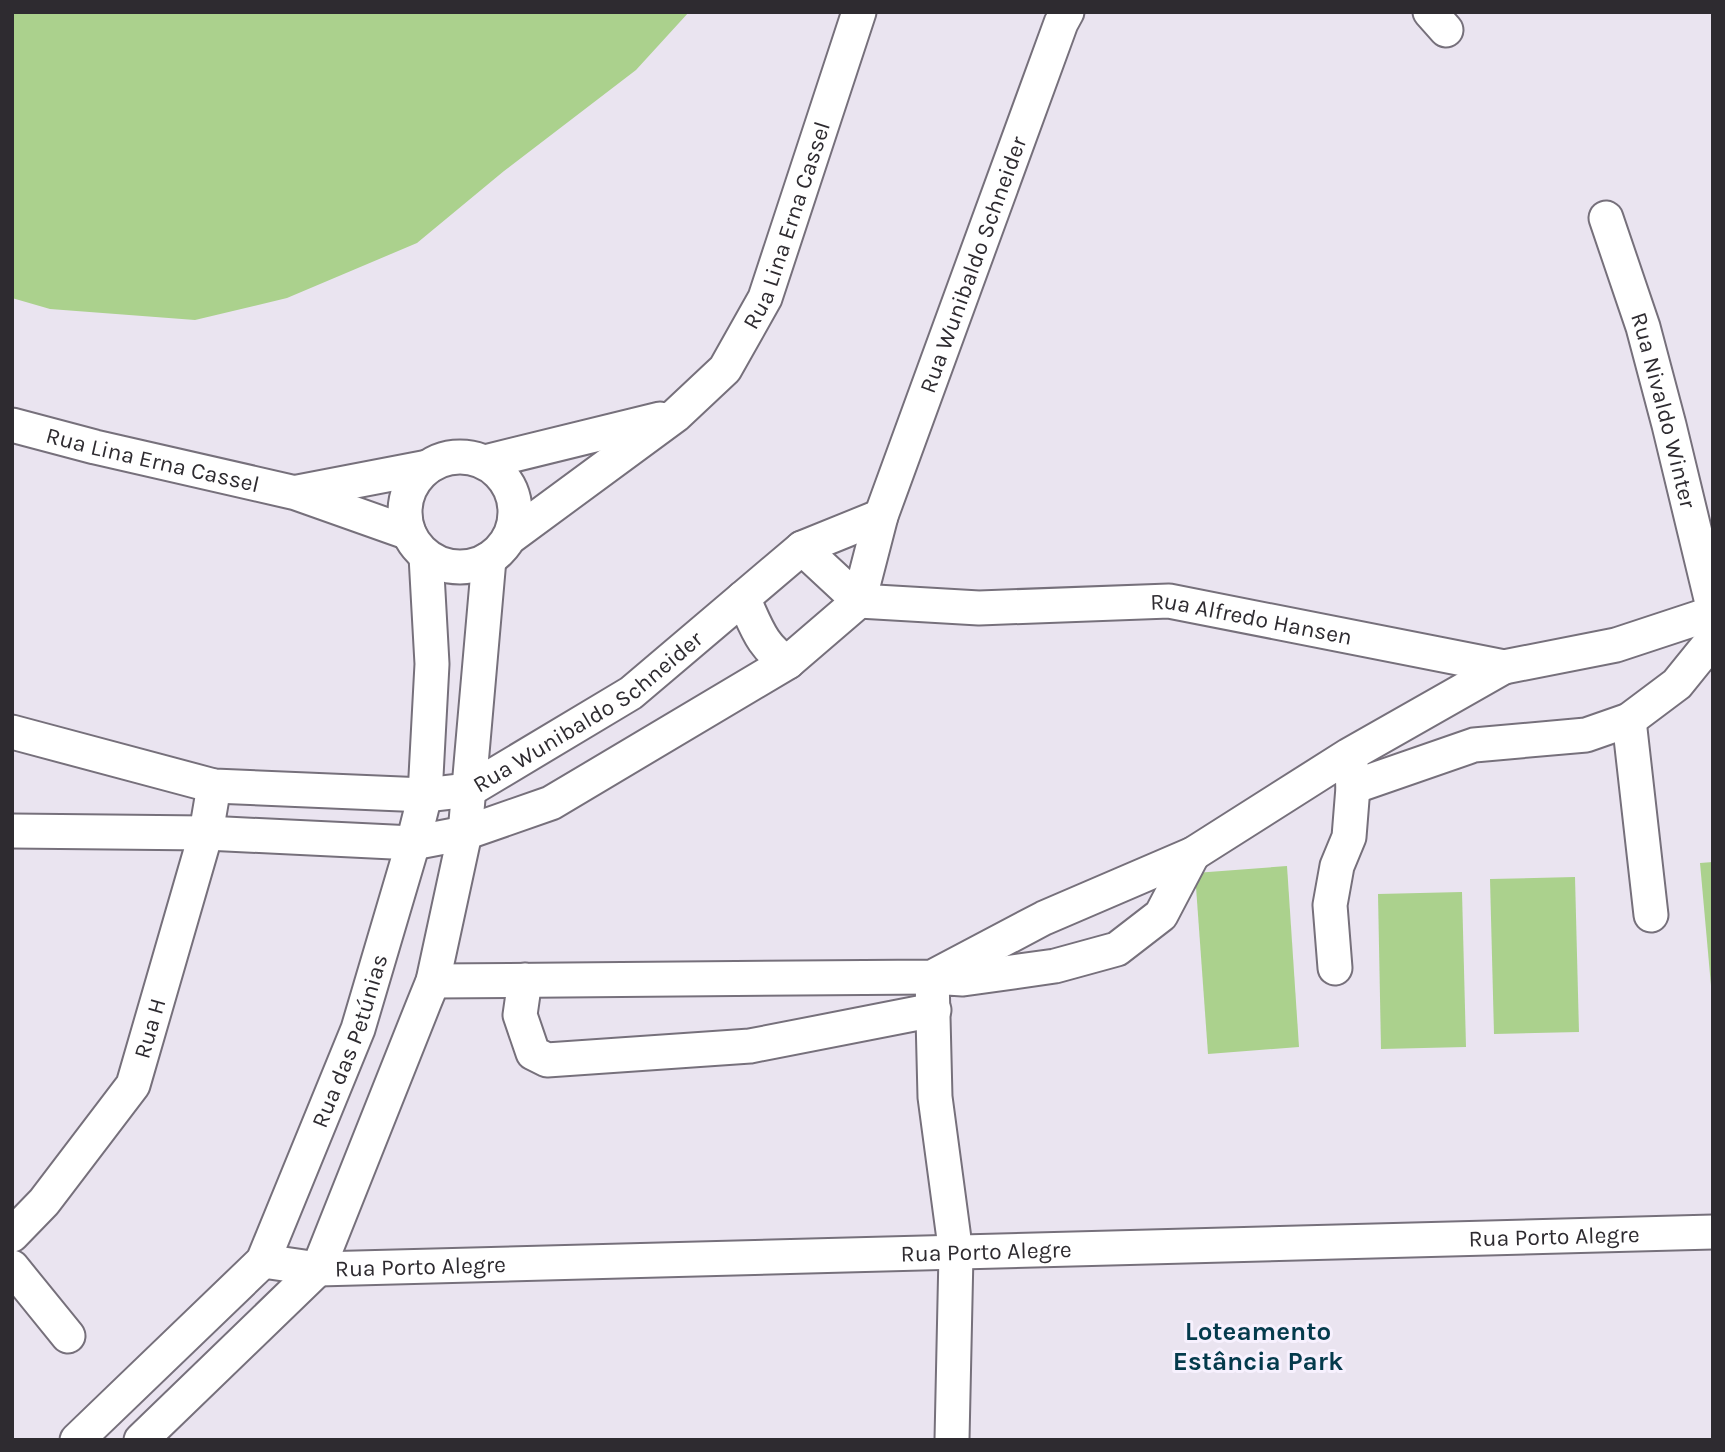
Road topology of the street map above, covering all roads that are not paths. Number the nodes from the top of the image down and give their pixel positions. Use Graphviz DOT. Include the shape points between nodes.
graph roads {
  1 [pos="859,12"];
  2 [pos="1068,12"];
  3 [pos="1606,218"];
  4 [pos="676,415"];
  5 [pos="12,425"];
  6 [pos="485,462"];
  7 [pos="428,467"];
  8 [pos="296,493"];
  9 [pos="881,516"];
  10 [pos="417,545"];
  11 [pos="802,548"];
  12 [pos="499,549"];
  13 [pos="743,598"];
  14 [pos="859,601"];
  15 [pos="1713,607"];
  16 [pos="1713,613"];
  17 [pos="1713,625"];
  18 [pos="788,662"];
  19 [pos="1504,667"];
  20 [pos="1629,720"];
  21 [pos="12,732"];
  22 [pos="1351,771"];
  23 [pos="214,786"];
  24 [pos="470,790"];
  25 [pos="425,795"];
  26 [pos="12,831"];
  27 [pos="465,832"];
  28 [pos="206,833"];
  29 [pos="413,843"];
  30 [pos="1193,854"];
  31 [pos="1651,915"];
  32 [pos="1335,968"];
  33 [pos="933,977"];
  34 [pos="433,981"];
  35 [pos="525,981"];
  36 [pos="934,1010"];
  37 [pos="358,1029"];
  38 [pos="404,1052"];
  39 [pos="1713,1232"];
  40 [pos="12,1235"];
  41 [pos="956,1254"];
  42 [pos="263,1261"];
  43 [pos="12,1267"];
  44 [pos="318,1269"];
  45 [pos="68,1336"];
  46 [pos="77,1440"];
  47 [pos="141,1440"];
  48 [pos="952,1440"];
  1 -- 4 [label="street, Rua Lina Erna Cassel" via="765,298 725,369"];
  2 -- 9 [label="street, Rua Wunibaldo Schneider" via="1060,23"];
  3 -- 15 [label="street, Rua Nivaldo Winter" via="1670,425"];
  4 -- 6 [label="street"];
  4 -- 12 [label="street, Rua Lina Erna Cassel"];
  5 -- 8 [label="street, Rua Lina Erna Cassel"];
  6 -- 7 [label="street" via="456,457"];
  6 -- 12 [label="street" via="499,472 516,503 515,521"];
  7 -- 8 [label="street"];
  7 -- 10 [label="street" via="407,497 405,515"];
  8 -- 10 [label="street, Rua Lina Erna Cassel"];
  9 -- 11 [label="street, Rua Wunibaldo Schneider"];
  9 -- 14 [label="street, Rua Wunibaldo Schneider"];
  10 -- 12 [label="street" via="437,562 454,567 472,566"];
  10 -- 25 [label="street, Rua das Petúnias" via="432,664"];
  11 -- 13 [label="street, Rua Wunibaldo Schneider"];
  11 -- 14 [label="street"];
  12 -- 24 [label="street"];
  13 -- 18 [label="street" via="763,641"];
  13 -- 24 [label="street, Rua Wunibaldo Schneider" via="631,692"];
  14 -- 18 [label="street, Rua Wunibaldo Schneider"];
  14 -- 19 [label="street, Rua Alfredo Hansen" via="979,608 1169,601"];
  16 -- 19 [label="street, Rua Alfredo Hansen" via="1616,645"];
  17 -- 20 [label="street" via="1711,642 1677,684"];
  18 -- 27 [label="street, Rua Wunibaldo Schneider" via="551,803"];
  19 -- 22 [label="street"];
  20 -- 22 [label="street" via="1586,735 1474,744"];
  20 -- 31 [label="street"];
  21 -- 23 [label="street, Rua Wunibaldo Schneider"];
  22 -- 30 [label="street"];
  22 -- 32 [label="street" via="1349,837 1337,866 1330,905"];
  23 -- 25 [label="street, Rua Wunibaldo Schneider"];
  23 -- 28 [label="street, Rua H"];
  24 -- 25 [label="street, Rua Wunibaldo Schneider"];
  24 -- 27 [label="street"];
  25 -- 29 [label="street, Rua das Petúnias"];
  26 -- 28 [label="street, Rua Wunibaldo Schneider"];
  27 -- 29 [label="street, Rua Wunibaldo Schneider"];
  27 -- 34 [label="street"];
  28 -- 29 [label="street, Rua Wunibaldo Schneider"];
  28 -- 40 [label="street, Rua H" via="133,1086 44,1202"];
  29 -- 37 [label="street, Rua das Petúnias"];
  30 -- 33 [label="street" via="1044,918"];
  30 -- 33 [label="street" via="1161,915 1117,949 1055,966 963,979"];
  33 -- 35 [label="street"];
  33 -- 36 [label="street"];
  34 -- 35 [label="street"];
  34 -- 38 [label="street"];
  35 -- 36 [label="street" via="520,1015 533,1053 547,1060 750,1046"];
  36 -- 41 [label="street" via="935,1097"];
  37 -- 38 [label="street" via="384,1050"];
  37 -- 42 [label="street, Rua das Petúnias"];
  38 -- 44 [label="street"];
  39 -- 41 [label="street, Rua Porto Alegre"];
  41 -- 44 [label="street, Rua Porto Alegre"];
  41 -- 48 [label="street"];
  42 -- 44 [label="street, Rua Porto Alegre"];
  42 -- 46 [label="street, Rua das Petúnias"];
  43 -- 45 [label="street"];
  44 -- 47 [label="street"];
}
